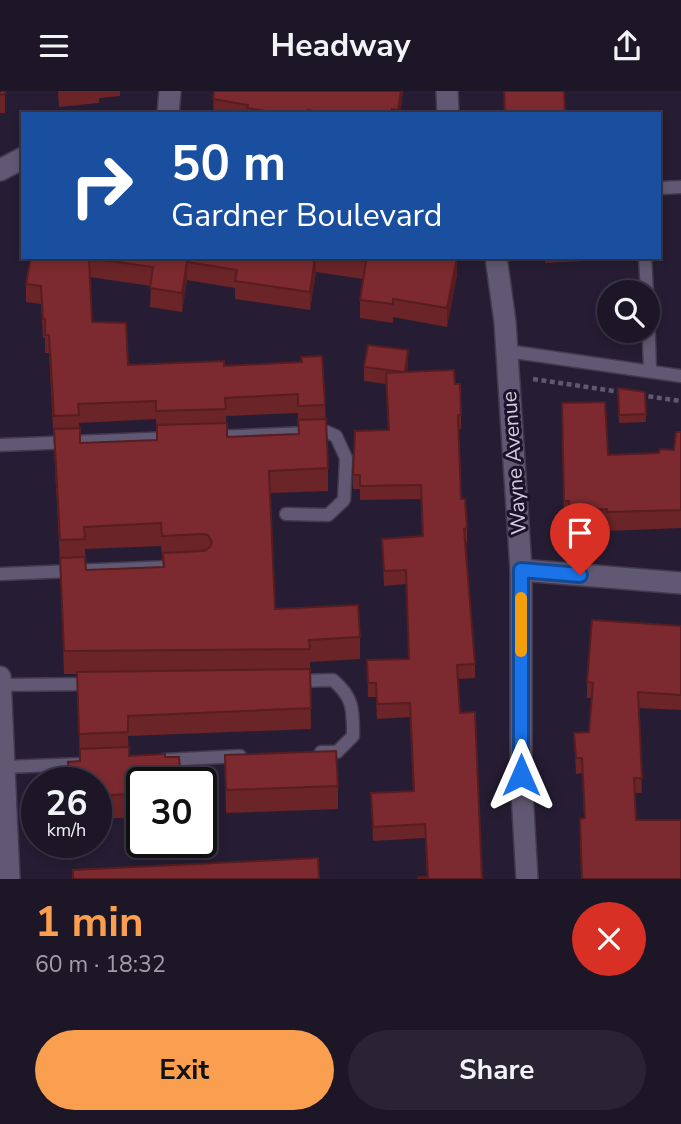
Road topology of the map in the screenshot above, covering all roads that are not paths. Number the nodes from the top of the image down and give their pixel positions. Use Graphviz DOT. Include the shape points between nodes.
graph roads {
  1 [pos="170,91"];
  2 [pos="447,91"];
  3 [pos="168,112"];
  4 [pos="448,112"];
  5 [pos="21,159"];
  6 [pos="0,170"];
  7 [pos="681,187"];
  8 [pos="661,188"];
  9 [pos="496,259"];
  10 [pos="645,259"];
  11 [pos="646,280"];
  12 [pos="649,343"];
  13 [pos="507,351"];
  14 [pos="650,371"];
  15 [pos="681,376"];
  16 [pos="201,437"];
  17 [pos="187,438"];
  18 [pos="0,445"];
  19 [pos="286,514"];
  20 [pos="176,566"];
  21 [pos="521,570"];
  22 [pos="0,574"];
  23 [pos="681,583"];
  24 [pos="0,677"];
  25 [pos="279,681"];
  26 [pos="101,684"];
  27 [pos="0,685"];
  28 [pos="310,753"];
  29 [pos="256,755"];
  30 [pos="147,761"];
  31 [pos="93,763"];
  32 [pos="4,767"];
  33 [pos="4,846"];
  34 [pos="9,879"];
  35 [pos="527,879"];
  1 -- 3 [label="street"];
  2 -- 4 [label="street"];
  5 -- 6 [label="street"];
  7 -- 8 [label="lane"];
  9 -- 13 [label="street, Wayne Avenue"];
  10 -- 11 [label="lane"];
  12 -- 14 [label="lane"];
  13 -- 14 [label="lane"];
  13 -- 21 [label="street, Wayne Avenue"];
  14 -- 15 [label="lane"];
  16 -- 19 [label="lane" via="327,432 336,436 345,458 344,500 328,515"];
  17 -- 18 [label="lane"];
  20 -- 22 [label="lane"];
  21 -- 23 [label="street"];
  21 -- 35 [label="street, Wayne Avenue" via="521,775"];
  24 -- 27 [label="street"];
  25 -- 28 [label="lane" via="333,680 346,692 353,709 353,736 337,752"];
  26 -- 27 [label="lane"];
  27 -- 32 [label="street"];
  29 -- 30 [label="lane"];
  31 -- 32 [label="lane"];
  32 -- 33 [label="street"];
  33 -- 34 [label="street"];
}
